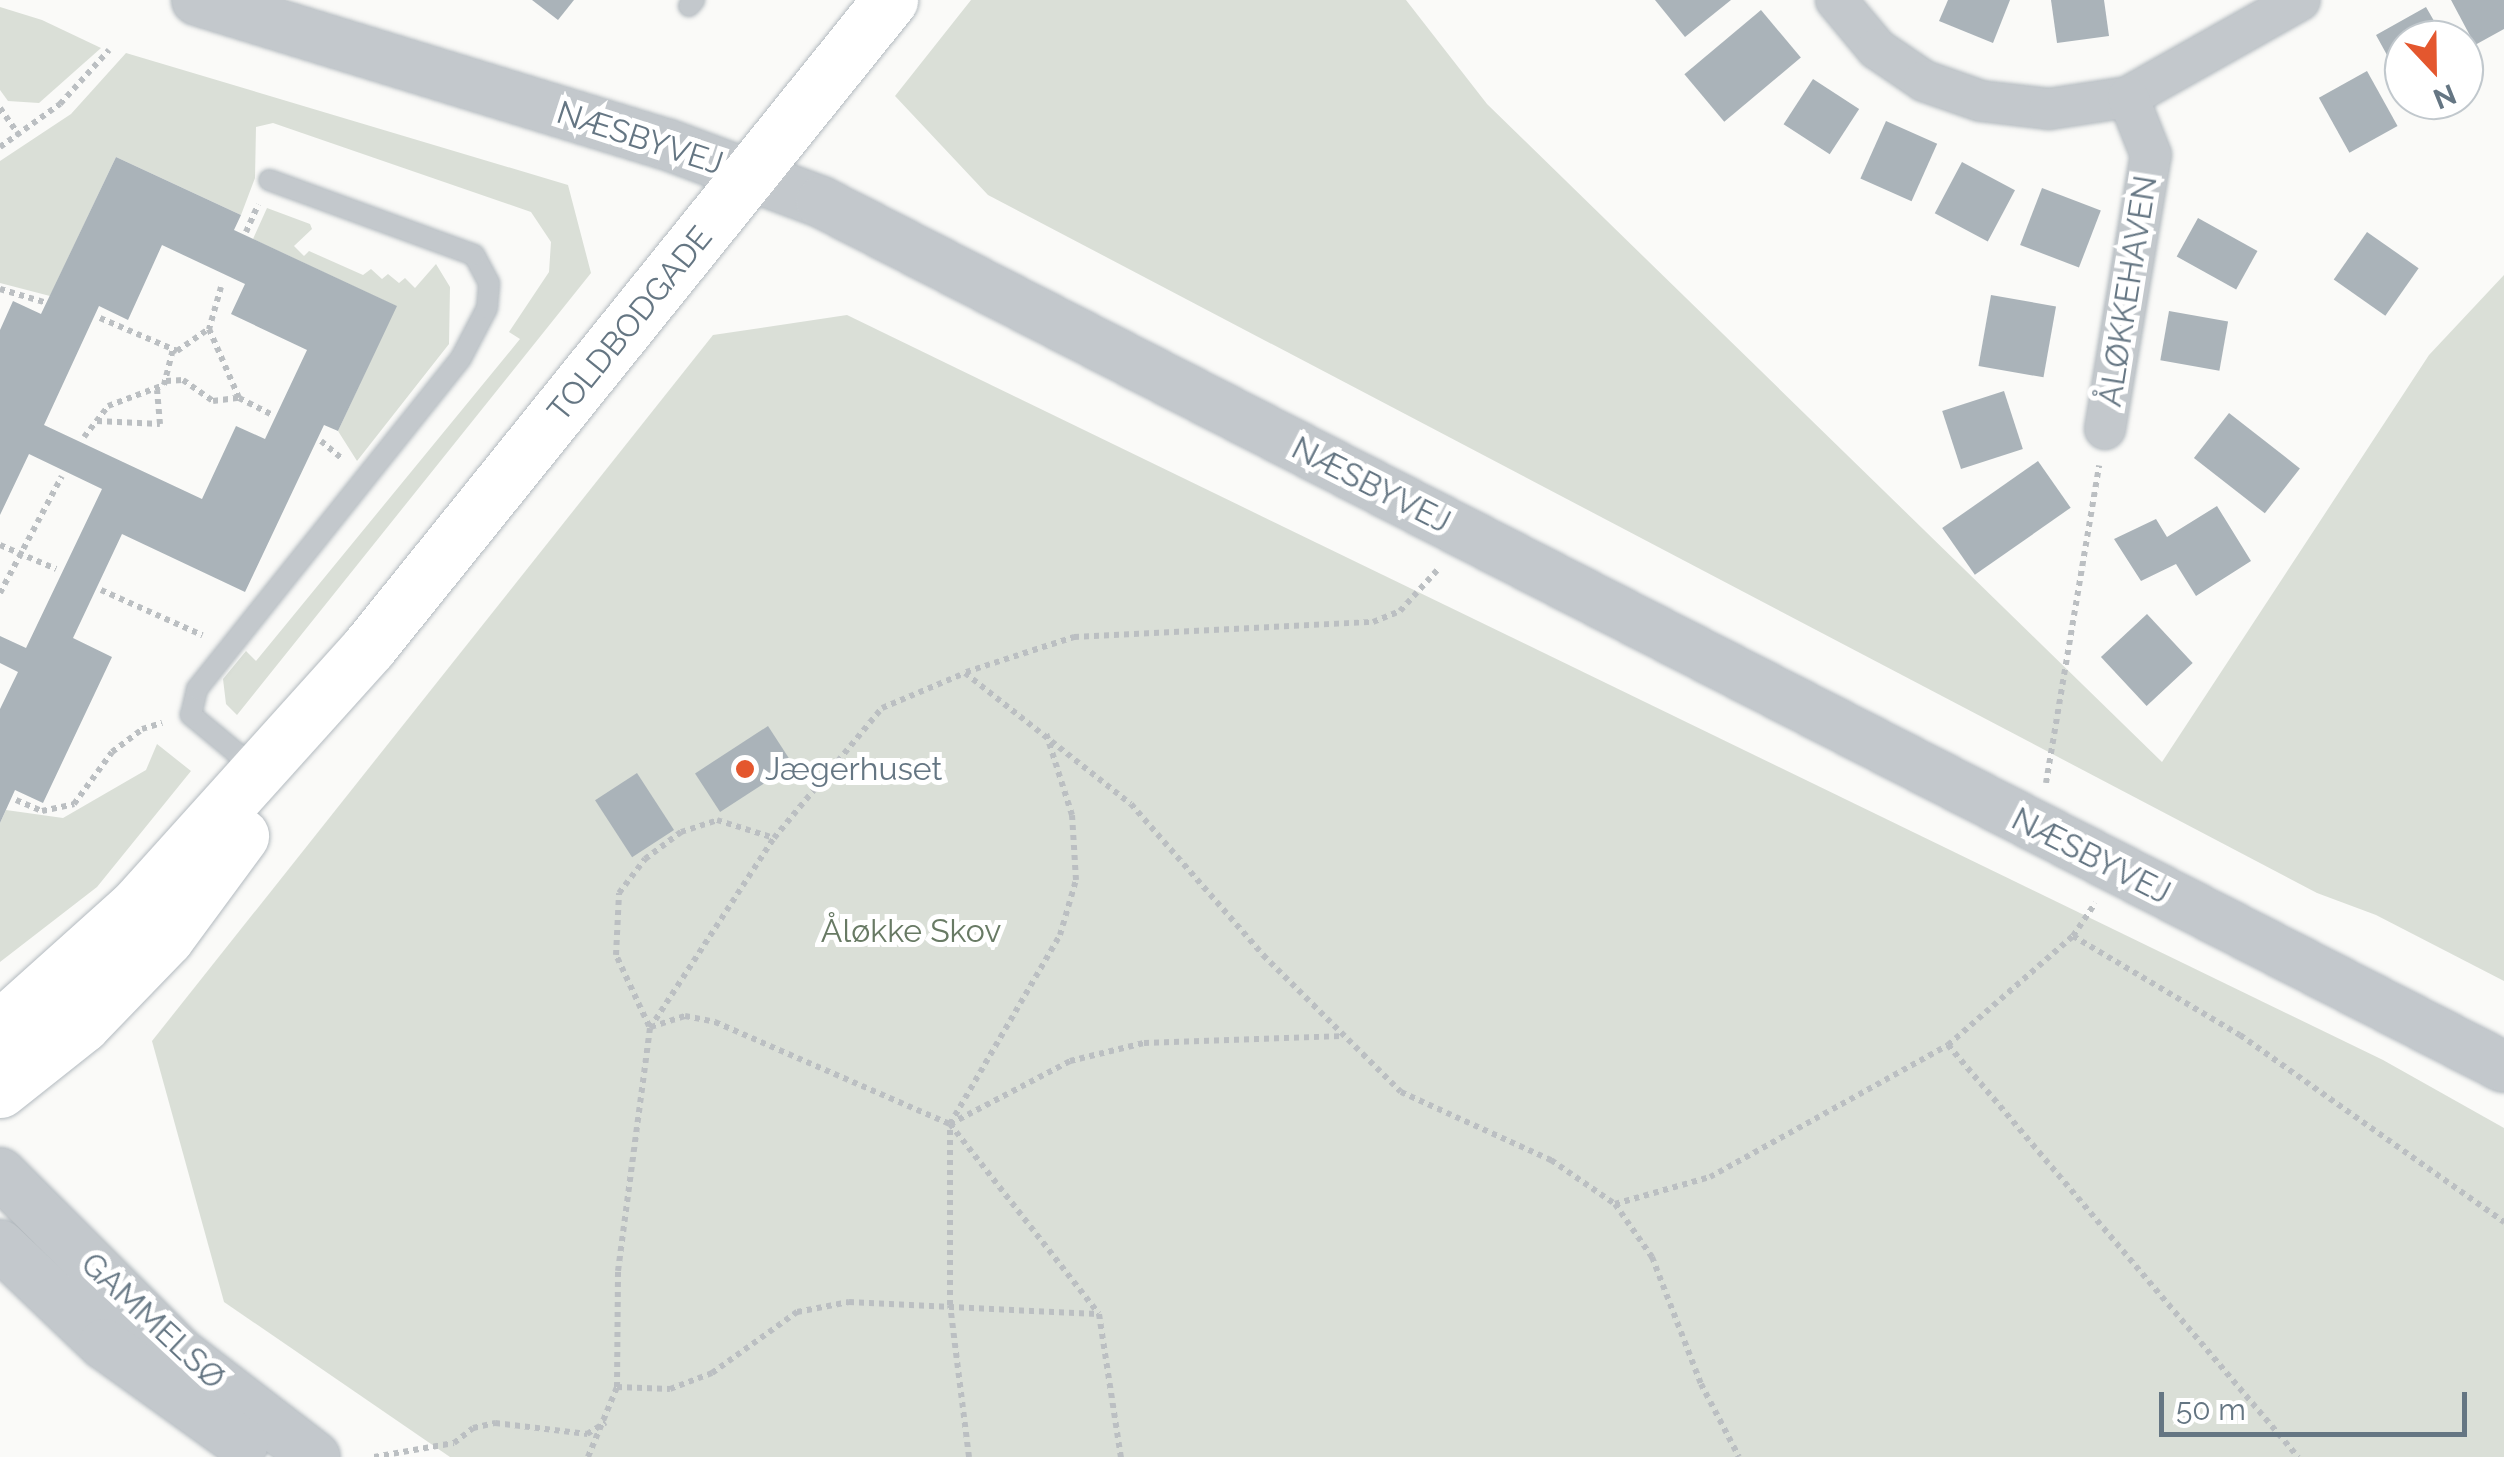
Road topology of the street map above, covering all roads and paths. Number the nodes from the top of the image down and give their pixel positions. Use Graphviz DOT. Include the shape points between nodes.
graph roads {
  1 [pos="198,0"];
  2 [pos="890,0"];
  3 [pos="1836,0"];
  4 [pos="2300,0"];
  5 [pos="109,50"];
  6 [pos="2128,97"];
  7 [pos="0,108"];
  8 [pos="18,135"];
  9 [pos="0,147"];
  10 [pos="750,175"];
  11 [pos="269,180"];
  12 [pos="222,287"];
  13 [pos="0,289"];
  14 [pos="44,302"];
  15 [pos="100,318"];
  16 [pos="208,329"];
  17 [pos="173,350"];
  18 [pos="166,381"];
  19 [pos="157,390"];
  20 [pos="239,398"];
  21 [pos="272,415"];
  22 [pos="96,421"];
  23 [pos="2105,429"];
  24 [pos="84,437"];
  25 [pos="62,476"];
  26 [pos="1466,534"];
  27 [pos="0,545"];
  28 [pos="21,554"];
  29 [pos="56,570"];
  30 [pos="101,590"];
  31 [pos="0,592"];
  32 [pos="368,647"];
  33 [pos="230,648"];
  34 [pos="965,673"];
  35 [pos="192,715"];
  36 [pos="1045,732"];
  37 [pos="258,770"];
  38 [pos="16,800"];
  39 [pos="2035,827"];
  40 [pos="774,838"];
  41 [pos="2118,870"];
  42 [pos="2072,936"];
  43 [pos="0,1028"];
  44 [pos="650,1028"];
  45 [pos="1342,1036"];
  46 [pos="1948,1045"];
  47 [pos="2504,1067"];
  48 [pos="0,1090"];
  49 [pos="950,1124"];
  50 [pos="0,1173"];
  51 [pos="1614,1204"];
  52 [pos="2504,1222"];
  53 [pos="0,1245"];
  54 [pos="950,1306"];
  55 [pos="1098,1314"];
  56 [pos="617,1387"];
  57 [pos="608,1422"];
  58 [pos="260,1457"];
  59 [pos="315,1457"];
  60 [pos="374,1457"];
  61 [pos="588,1457"];
  62 [pos="968,1457"];
  63 [pos="1121,1457"];
  64 [pos="1740,1457"];
  65 [pos="2298,1457"];
  1 -- 10 [label="street, NÆSBYVEJ"];
  2 -- 10 [label="main road, TOLDBODGADE"];
  3 -- 6 [label="street" via="1877,49 1924,81 1981,101 2049,110"];
  4 -- 6 [label="street"];
  5 -- 8 [label="path" via="82,84"];
  6 -- 23 [label="street, ÅLØKKEHAVEN" via="2150,155"];
  7 -- 8 [label="path"];
  8 -- 9 [label="path"];
  10 -- 26 [label="street, NÆSBYVEJ" via="821,202"];
  10 -- 32 [label="main road, TOLDBODGADE"];
  11 -- 33 [label="lane" via="474,254 488,283 487,308 461,358"];
  12 -- 16 [label="path"];
  13 -- 14 [label="path"];
  15 -- 17 [label="path"];
  16 -- 17 [label="path"];
  16 -- 20 [label="path"];
  17 -- 18 [label="path"];
  18 -- 19 [label="path"];
  18 -- 20 [label="path" via="182,380 213,402"];
  19 -- 22 [label="path" via="108,406"];
  19 -- 22 [label="path" via="160,424"];
  20 -- 21 [label="path"];
  22 -- 24 [label="path"];
  23 -- 39 [label="path" via="2060,728"];
  25 -- 28 [label="path"];
  26 -- 34 [label="path" via="1420,592 1374,622 1074,637"];
  26 -- 39 [label="street, NÆSBYVEJ"];
  27 -- 28 [label="path"];
  28 -- 29 [label="path"];
  28 -- 31 [label="path"];
  30 -- 33 [label="path"];
  32 -- 37 [label="main road, TOLDBODGADE"];
  32 -- 48 [label="main road, TOLDBODGADE" via="292,766 166,938 82,1025"];
  33 -- 35 [label="lane" via="197,689"];
  34 -- 36 [label="path"];
  34 -- 40 [label="path" via="882,708"];
  35 -- 37 [label="lane"];
  35 -- 38 [label="path" via="142,729 112,752 74,804 42,811"];
  36 -- 45 [label="path" via="1131,804"];
  36 -- 49 [label="path" via="1072,815 1076,880 1060,935"];
  37 -- 43 [label="main road, TOLDBODGADE" via="136,906"];
  39 -- 41 [label="street, NÆSBYVEJ"];
  40 -- 44 [label="path"];
  40 -- 44 [label="path" via="717,820 681,832 644,859 619,893 616,954"];
  41 -- 42 [label="path"];
  41 -- 47 [label="street, NÆSBYVEJ"];
  42 -- 46 [label="path"];
  42 -- 52 [label="path" via="2240,1035"];
  44 -- 49 [label="path" via="684,1016 714,1022"];
  44 -- 56 [label="path" via="618,1271"];
  45 -- 49 [label="path" via="1144,1043 1070,1061"];
  45 -- 51 [label="path" via="1401,1092 1551,1160"];
  46 -- 51 [label="path" via="1683,1188"];
  46 -- 65 [label="path"];
  49 -- 54 [label="path"];
  49 -- 55 [label="path"];
  50 -- 59 [label="street, GAMMELSØ" via="180,1354"];
  51 -- 64 [label="path" via="1652,1257 1701,1384"];
  53 -- 58 [label="street, GAMMELSØ" via="104,1344"];
  54 -- 55 [label="path"];
  54 -- 56 [label="path" via="850,1302 797,1312 712,1373 670,1389"];
  54 -- 62 [label="path"];
  55 -- 63 [label="path"];
  56 -- 57 [label="path"];
  57 -- 60 [label="path" via="587,1434 495,1423 454,1443"];
  57 -- 61 [label="path"];
}
